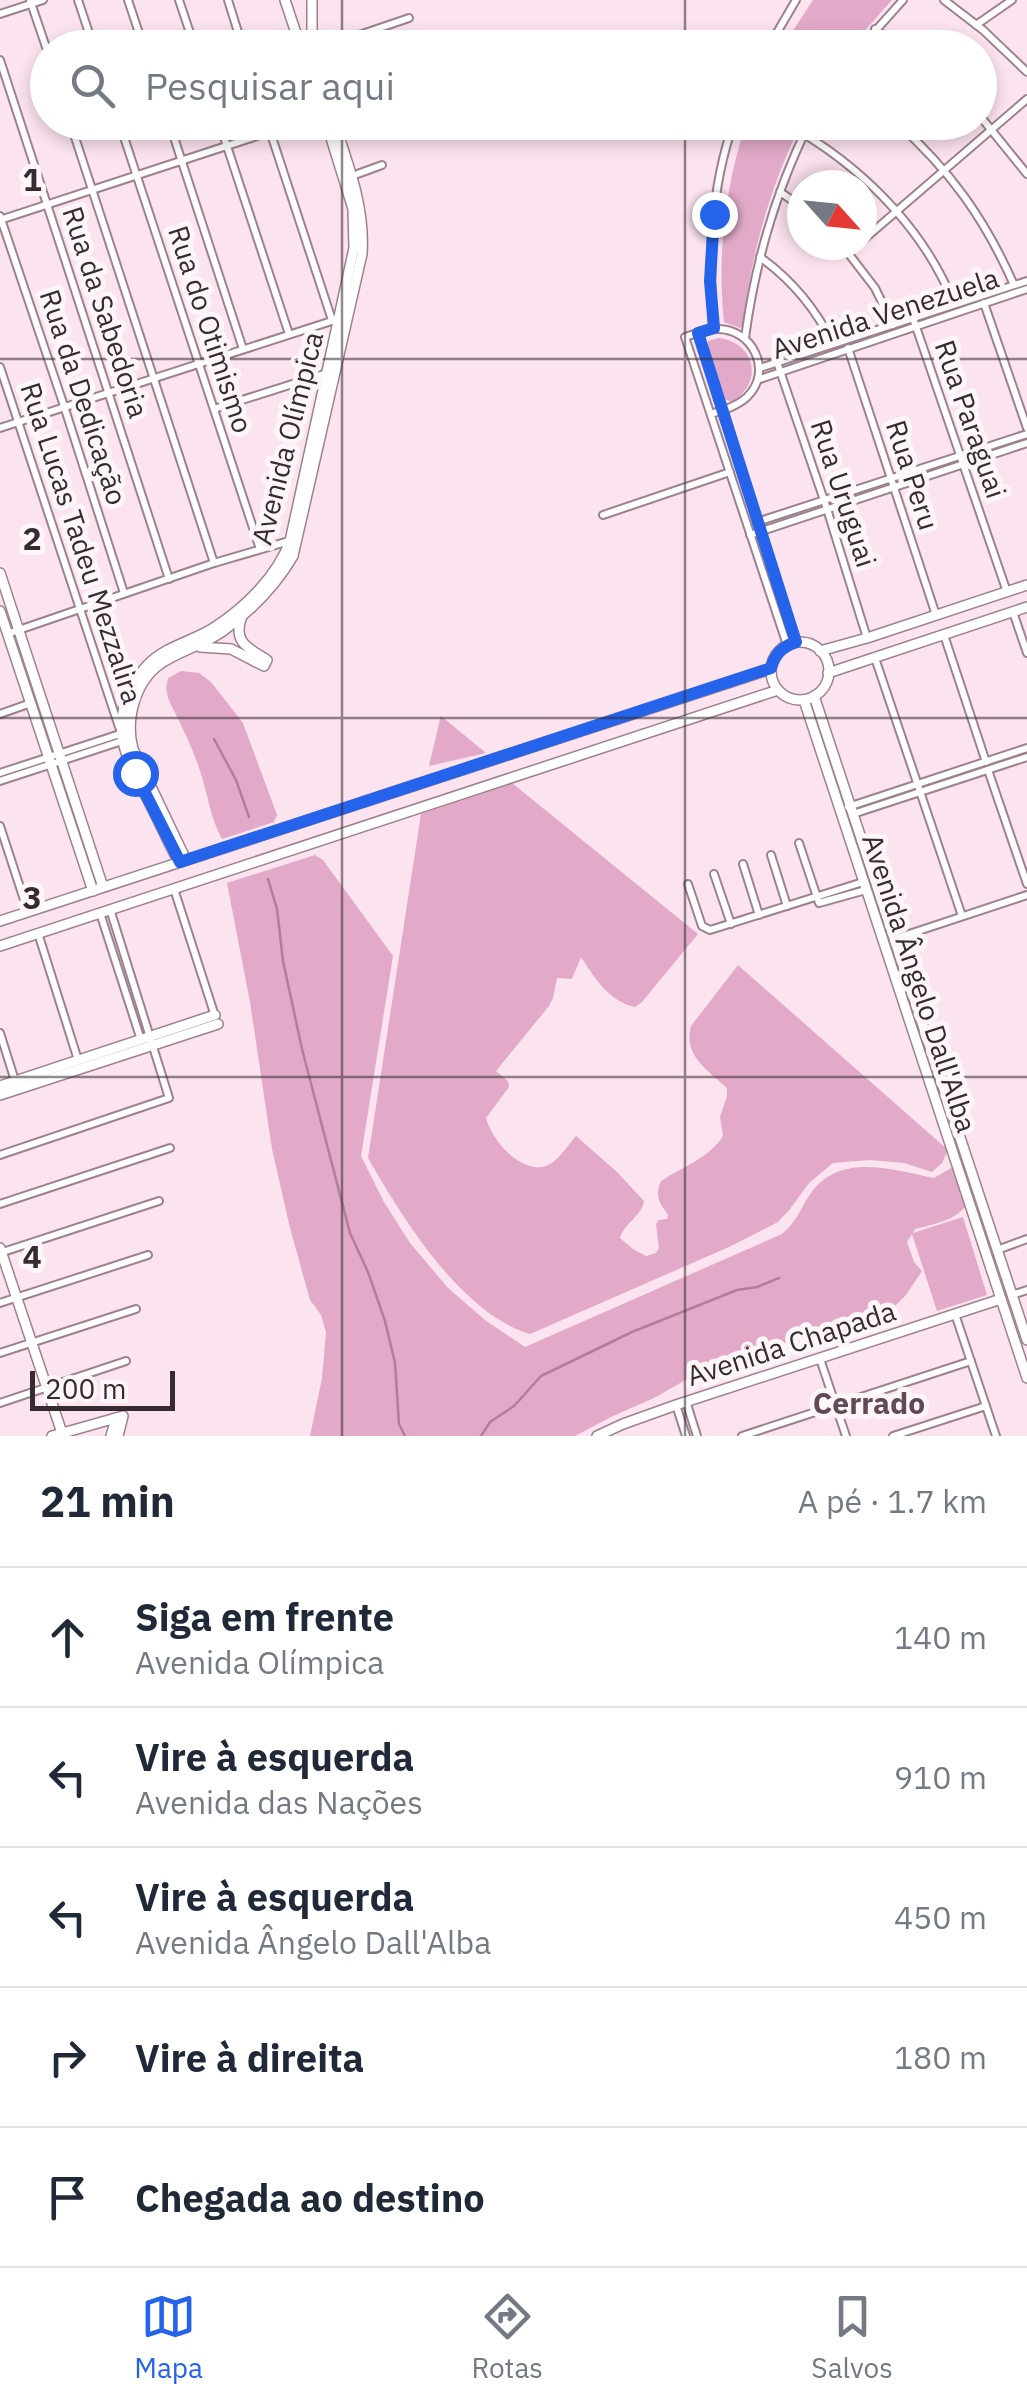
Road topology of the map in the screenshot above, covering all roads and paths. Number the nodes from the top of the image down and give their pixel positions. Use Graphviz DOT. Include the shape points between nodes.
graph roads {
  1 [pos="43,0"];
  2 [pos="78,0"];
  3 [pos="128,0"];
  4 [pos="179,0"];
  5 [pos="228,0"];
  6 [pos="285,0"];
  7 [pos="312,0"];
  8 [pos="796,0"];
  9 [pos="903,0"];
  10 [pos="944,0"];
  11 [pos="1012,0"];
  12 [pos="31,2"];
  13 [pos="0,14"];
  14 [pos="410,18"];
  15 [pos="976,25"];
  16 [pos="875,29"];
  17 [pos="40,30"];
  18 [pos="88,30"];
  19 [pos="138,30"];
  20 [pos="189,30"];
  21 [pos="238,30"];
  22 [pos="295,30"];
  23 [pos="311,30"];
  24 [pos="374,30"];
  25 [pos="778,30"];
  26 [pos="981,30"];
  27 [pos="997,44"];
  28 [pos="0,60"];
  29 [pos="1027,72"];
  30 [pos="1027,99"];
  31 [pos="997,125"];
  32 [pos="997,135"];
  33 [pos="76,140"];
  34 [pos="126,140"];
  35 [pos="175,140"];
  36 [pos="225,140"];
  37 [pos="245,140"];
  38 [pos="273,140"];
  39 [pos="332,140"];
  40 [pos="340,140"];
  41 [pos="729,140"];
  42 [pos="802,140"];
  43 [pos="813,140"];
  44 [pos="917,140"];
  45 [pos="979,140"];
  46 [pos="227,146"];
  47 [pos="182,161"];
  48 [pos="382,165"];
  49 [pos="944,169"];
  50 [pos="1027,174"];
  51 [pos="137,175"];
  52 [pos="352,176"];
  53 [pos="92,191"];
  54 [pos="780,192"];
  55 [pos="787,197"];
  56 [pos="47,205"];
  57 [pos="896,212"];
  58 [pos="0,219"];
  59 [pos="877,228"];
  60 [pos="760,257"];
  61 [pos="854,260"];
  62 [pos="1027,280"];
  63 [pos="1014,285"];
  64 [pos="1027,290"];
  65 [pos="954,304"];
  66 [pos="984,304"];
  67 [pos="340,318"];
  68 [pos="915,322"];
  69 [pos="893,325"];
  70 [pos="714,328"];
  71 [pos="698,333"];
  72 [pos="289,334"];
  73 [pos="745,338"];
  74 [pos="833,344"];
  75 [pos="848,348"];
  76 [pos="243,350"];
  77 [pos="199,364"];
  78 [pos="0,367"];
  79 [pos="779,367"];
  80 [pos="760,368"];
  81 [pos="331,373"];
  82 [pos="154,378"];
  83 [pos="758,379"];
  84 [pos="110,392"];
  85 [pos="64,406"];
  86 [pos="214,409"];
  87 [pos="722,410"];
  88 [pos="711,414"];
  89 [pos="18,422"];
  90 [pos="0,428"];
  91 [pos="1027,431"];
  92 [pos="1027,443"];
  93 [pos="961,460"];
  94 [pos="730,472"];
  95 [pos="892,483"];
  96 [pos="824,500"];
  97 [pos="827,509"];
  98 [pos="603,515"];
  99 [pos="757,522"];
  100 [pos="748,525"];
  101 [pos="760,531"];
  102 [pos="750,534"];
  103 [pos="290,540"];
  104 [pos="260,549"];
  105 [pos="214,564"];
  106 [pos="0,573"];
  107 [pos="170,579"];
  108 [pos="1027,585"];
  109 [pos="1006,592"];
  110 [pos="124,593"];
  111 [pos="79,608"];
  112 [pos="1027,608"];
  113 [pos="0,611"];
  114 [pos="1014,612"];
  115 [pos="936,615"];
  116 [pos="242,616"];
  117 [pos="19,630"];
  118 [pos="7,634"];
  119 [pos="944,635"];
  120 [pos="867,638"];
  121 [pos="791,644"];
  122 [pos="197,647"];
  123 [pos="820,650"];
  124 [pos="1027,654"];
  125 [pos="875,658"];
  126 [pos="771,668"];
  127 [pos="828,673"];
  128 [pos="778,690"];
  129 [pos="809,698"];
  130 [pos="31,703"];
  131 [pos="0,714"];
  132 [pos="126,736"];
  133 [pos="1027,748"];
  134 [pos="1027,757"];
  135 [pos="55,759"];
  136 [pos="987,766"];
  137 [pos="0,773"];
  138 [pos="0,781"];
  139 [pos="919,788"];
  140 [pos="846,812"];
  141 [pos="0,826"];
  142 [pos="799,843"];
  143 [pos="771,854"];
  144 [pos="183,861"];
  145 [pos="743,864"];
  146 [pos="714,874"];
  147 [pos="128,879"];
  148 [pos="688,884"];
  149 [pos="1027,884"];
  150 [pos="864,886"];
  151 [pos="174,888"];
  152 [pos="98,889"];
  153 [pos="1027,895"];
  154 [pos="70,898"];
  155 [pos="818,900"];
  156 [pos="134,902"];
  157 [pos="787,906"];
  158 [pos="105,911"];
  159 [pos="28,912"];
  160 [pos="759,915"];
  161 [pos="962,916"];
  162 [pos="77,920"];
  163 [pos="0,921"];
  164 [pos="730,924"];
  165 [pos="38,933"];
  166 [pos="893,939"];
  167 [pos="0,946"];
  168 [pos="216,1019"];
  169 [pos="0,1033"];
  170 [pos="148,1040"];
  171 [pos="78,1060"];
  172 [pos="16,1085"];
  173 [pos="0,1086"];
  174 [pos="0,1095"];
  175 [pos="170,1148"];
  176 [pos="0,1155"];
  177 [pos="159,1201"];
  178 [pos="0,1204"];
  179 [pos="1027,1240"];
  180 [pos="1,1251"];
  181 [pos="998,1253"];
  182 [pos="148,1254"];
  183 [pos="1027,1290"];
  184 [pos="1012,1295"];
  185 [pos="17,1298"];
  186 [pos="1001,1299"];
  187 [pos="0,1303"];
  188 [pos="136,1309"];
  189 [pos="955,1314"];
  190 [pos="1027,1339"];
  191 [pos="32,1343"];
  192 [pos="0,1353"];
  193 [pos="820,1358"];
  194 [pos="970,1360"];
  195 [pos="126,1361"];
  196 [pos="1027,1377"];
  197 [pos="47,1388"];
  198 [pos="0,1403"];
  199 [pos="681,1403"];
  200 [pos="836,1405"];
  201 [pos="986,1406"];
  202 [pos="59,1435"];
  203 [pos="115,1436"];
  204 [pos="598,1436"];
  205 [pos="686,1436"];
  206 [pos="697,1436"];
  207 [pos="742,1436"];
  208 [pos="846,1436"];
  209 [pos="892,1436"];
  210 [pos="996,1436"];
  1 -- 12 [label="street"];
  2 -- 18 [label="street"];
  3 -- 19 [label="street"];
  4 -- 20 [label="street"];
  5 -- 21 [label="street"];
  6 -- 22 [label="main road"];
  7 -- 23 [label="main road"];
  8 -- 25 [label="street"];
  9 -- 16 [label="street"];
  10 -- 15 [label="street"];
  11 -- 15 [label="street"];
  12 -- 13 [label="street"];
  12 -- 17 [label="street"];
  14 -- 24 [label="street"];
  15 -- 26 [label="street"];
  27 -- 29 [label="street"];
  28 -- 56 [label="street, Rua da Sabedoria"];
  30 -- 31 [label="street"];
  32 -- 50 [label="street"];
  33 -- 53 [label="street"];
  34 -- 51 [label="street, Rua do Otimismo"];
  35 -- 47 [label="street"];
  36 -- 46 [label="street"];
  37 -- 46 [label="street"];
  38 -- 67 [label="street"];
  39 -- 67 [label="main road, Avenida Olímpica" via="355,223"];
  40 -- 52 [label="main road, Avenida Olímpica"];
  41 -- 70 [label="street" via="710,259"];
  42 -- 54 [label="street"];
  43 -- 57 [label="street" via="846,162"];
  44 -- 49 [label="street"];
  45 -- 49 [label="street"];
  46 -- 47 [label="street"];
  46 -- 72 [label="street"];
  47 -- 51 [label="street"];
  47 -- 76 [label="street"];
  48 -- 52 [label="street"];
  49 -- 57 [label="street"];
  49 -- 63 [label="street" via="986,228"];
  51 -- 53 [label="street"];
  51 -- 77 [label="street, Rua do Otimismo"];
  52 -- 67 [label="main road, Avenida Olímpica" via="362,254"];
  53 -- 56 [label="street"];
  53 -- 82 [label="street"];
  54 -- 55 [label="street"];
  54 -- 60 [label="street"];
  56 -- 58 [label="street"];
  56 -- 84 [label="street, Rua da Sabedoria"];
  57 -- 59 [label="street"];
  57 -- 65 [label="street" via="934,261"];
  58 -- 85 [label="street, Rua da Dedicação"];
  60 -- 73 [label="street"];
  60 -- 74 [label="street" via="803,296"];
  61 -- 69 [label="street"];
  62 -- 63 [label="street, Avenida Venezuela"];
  63 -- 65 [label="street, Avenida Venezuela"];
  64 -- 66 [label="street, Avenida Venezuela"];
  65 -- 68 [label="street, Avenida Venezuela"];
  66 -- 68 [label="street, Avenida Venezuela"];
  66 -- 91 [label="street"];
  67 -- 72 [label="street"];
  67 -- 81 [label="main road, Avenida Olímpica"];
  68 -- 69 [label="street, Avenida Venezuela"];
  68 -- 75 [label="street, Avenida Venezuela"];
  68 -- 93 [label="street, Rua Paraguai"];
  69 -- 74 [label="street, Avenida Venezuela"];
  70 -- 71 [label="street"];
  70 -- 73 [label="street"];
  71 -- 87 [label="street"];
  71 -- 88 [label="street" via="686,337"];
  72 -- 76 [label="street"];
  73 -- 80 [label="street"];
  74 -- 79 [label="street, Avenida Venezuela"];
  75 -- 79 [label="street, Avenida Venezuela"];
  75 -- 95 [label="street, Rua Peru"];
  76 -- 77 [label="street"];
  77 -- 82 [label="street"];
  77 -- 86 [label="street, Rua do Otimismo"];
  78 -- 89 [label="street, Rua Lucas Tadeu Mezzalira"];
  79 -- 80 [label="street, Avenida Venezuela"];
  79 -- 83 [label="street, Avenida Venezuela"];
  79 -- 96 [label="street, Rua Uruguai"];
  80 -- 83 [label="street"];
  81 -- 86 [label="street"];
  81 -- 103 [label="main road, Avenida Olímpica"];
  81 -- 116 [label="main road, Avenida Olímpica" via="293,556"];
  82 -- 84 [label="street"];
  82 -- 105 [label="street"];
  83 -- 87 [label="street" via="743,401"];
  84 -- 85 [label="street"];
  84 -- 107 [label="street, Rua da Sabedoria"];
  85 -- 89 [label="street"];
  85 -- 110 [label="street, Rua da Dedicação"];
  86 -- 104 [label="street, Rua do Otimismo"];
  87 -- 88 [label="street"];
  87 -- 99 [label="street"];
  88 -- 94 [label="street"];
  89 -- 90 [label="street"];
  89 -- 111 [label="street, Rua Lucas Tadeu Mezzalira"];
  91 -- 93 [label="street"];
  92 -- 93 [label="street"];
  93 -- 95 [label="street"];
  93 -- 109 [label="street, Rua Paraguai"];
  94 -- 98 [label="street"];
  94 -- 100 [label="street"];
  95 -- 96 [label="street"];
  95 -- 97 [label="street"];
  95 -- 115 [label="street, Rua Peru"];
  96 -- 97 [label="street, Rua Uruguai"];
  96 -- 99 [label="street"];
  97 -- 101 [label="street"];
  97 -- 120 [label="street, Rua Uruguai"];
  99 -- 100 [label="street"];
  99 -- 101 [label="street"];
  100 -- 102 [label="street"];
  101 -- 102 [label="street"];
  101 -- 121 [label="street"];
  102 -- 121 [label="street"];
  103 -- 104 [label="street"];
  103 -- 132 [label="main road, Avenida Olímpica" via="272,574 237,610 145,668 125,705"];
  104 -- 105 [label="street"];
  105 -- 107 [label="street"];
  106 -- 117 [label="main road"];
  107 -- 110 [label="street"];
  108 -- 109 [label="main road"];
  109 -- 115 [label="main road"];
  110 -- 111 [label="street"];
  111 -- 117 [label="street"];
  111 -- 132 [label="street, Rua Lucas Tadeu Mezzalira"];
  112 -- 114 [label="main road"];
  113 -- 118 [label="main road"];
  114 -- 119 [label="main road"];
  114 -- 124 [label="street"];
  115 -- 120 [label="main road"];
  116 -- 122 [label="main road, Avenida Olímpica"];
  116 -- 122 [label="main road" via="243,644 266,663 231,648"];
  117 -- 118 [label="street"];
  117 -- 135 [label="main road"];
  118 -- 130 [label="main road"];
  119 -- 125 [label="main road"];
  119 -- 136 [label="street"];
  120 -- 123 [label="main road"];
  121 -- 123 [label="main road"];
  121 -- 126 [label="main road"];
  122 -- 132 [label="main road, Avenida Olímpica" via="150,674"];
  123 -- 127 [label="main road"];
  125 -- 127 [label="main road"];
  125 -- 139 [label="street"];
  126 -- 128 [label="main road"];
  126 -- 144 [label="main road"];
  127 -- 129 [label="main road"];
  128 -- 129 [label="main road"];
  128 -- 151 [label="main road"];
  129 -- 140 [label="main road, Avenida Ângelo Dall'Alba"];
  130 -- 131 [label="street"];
  130 -- 135 [label="main road"];
  132 -- 135 [label="street"];
  132 -- 144 [label="main road"];
  133 -- 136 [label="street"];
  134 -- 136 [label="street"];
  135 -- 137 [label="street"];
  135 -- 138 [label="street"];
  135 -- 152 [label="main road"];
  136 -- 139 [label="street"];
  136 -- 149 [label="street"];
  139 -- 140 [label="street"];
  139 -- 161 [label="street"];
  140 -- 150 [label="main road, Avenida Ângelo Dall'Alba"];
  140 -- 166 [label="main road, Avenida Ângelo Dall'Alba"];
  141 -- 159 [label="street"];
  142 -- 155 [label="street"];
  143 -- 157 [label="street"];
  144 -- 147 [label="main road"];
  145 -- 160 [label="street"];
  146 -- 164 [label="street"];
  147 -- 152 [label="main road"];
  147 -- 156 [label="main road" via="137,888"];
  148 -- 164 [label="street" via="702,926"];
  150 -- 155 [label="street"];
  150 -- 186 [label="main road, Avenida Ângelo Dall'Alba"];
  151 -- 156 [label="main road"];
  151 -- 168 [label="street"];
  152 -- 154 [label="main road"];
  153 -- 161 [label="street"];
  154 -- 159 [label="main road"];
  154 -- 162 [label="main road" via="68,915"];
  155 -- 157 [label="street"];
  156 -- 158 [label="main road"];
  157 -- 160 [label="street"];
  158 -- 162 [label="main road"];
  158 -- 170 [label="street"];
  159 -- 163 [label="main road"];
  160 -- 164 [label="street"];
  161 -- 166 [label="street"];
  162 -- 165 [label="main road"];
  165 -- 167 [label="main road"];
  165 -- 171 [label="street"];
  166 -- 181 [label="main road, Avenida Ângelo Dall'Alba"];
  168 -- 170 [label="main road"];
  169 -- 172 [label="street"];
  170 -- 171 [label="main road"];
  170 -- 172 [label="main road"];
  170 -- 176 [label="street" via="170,1098"];
  171 -- 172 [label="main road"];
  172 -- 173 [label="main road"];
  172 -- 174 [label="main road"];
  175 -- 178 [label="street"];
  177 -- 180 [label="street"];
  179 -- 181 [label="street"];
  180 -- 185 [label="main road"];
  181 -- 184 [label="main road, Avenida Ângelo Dall'Alba"];
  182 -- 185 [label="street"];
  183 -- 184 [label="street"];
  184 -- 186 [label="main road, Avenida Chapada" via="1005,1291"];
  184 -- 190 [label="main road, Avenida Ângelo Dall'Alba"];
  185 -- 187 [label="street"];
  185 -- 191 [label="main road"];
  186 -- 189 [label="main road, Avenida Chapada"];
  186 -- 196 [label="main road, Avenida Ângelo Dall'Alba"];
  188 -- 191 [label="street"];
  189 -- 193 [label="main road, Avenida Chapada"];
  189 -- 194 [label="street"];
  191 -- 192 [label="street"];
  191 -- 197 [label="main road"];
  193 -- 199 [label="main road, Avenida Chapada"];
  193 -- 200 [label="street"];
  194 -- 200 [label="street"];
  194 -- 201 [label="street"];
  195 -- 197 [label="street"];
  197 -- 198 [label="street"];
  197 -- 202 [label="main road"];
  199 -- 204 [label="main road, Avenida Chapada"];
  199 -- 205 [label="street"];
  199 -- 206 [label="street"];
  200 -- 207 [label="street"];
  200 -- 208 [label="street"];
  201 -- 209 [label="street"];
  201 -- 210 [label="street"];
  202 -- 203 [label="main road" via="119,1417"];
}
